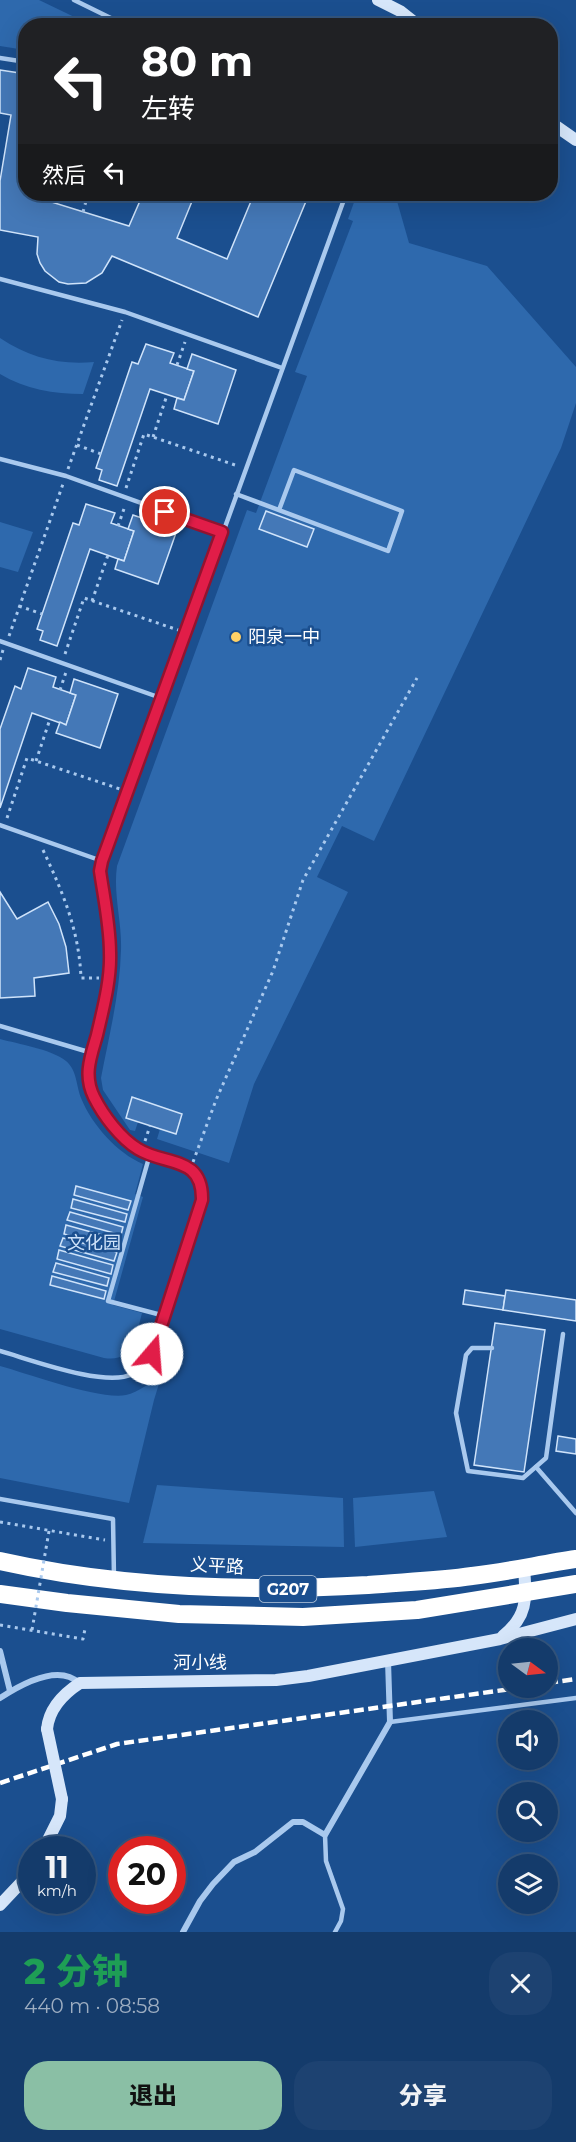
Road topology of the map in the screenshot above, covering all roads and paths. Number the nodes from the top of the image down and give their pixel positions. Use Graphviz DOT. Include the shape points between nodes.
graph roads {
  1 [pos="74,0"];
  2 [pos="378,0"];
  3 [pos="111,18"];
  4 [pos="409,18"];
  5 [pos="0,58"];
  6 [pos="18,61"];
  7 [pos="558,128"];
  8 [pos="576,140"];
  9 [pos="86,201"];
  10 [pos="343,201"];
  11 [pos="83,212"];
  12 [pos="0,279"];
  13 [pos="188,335"];
  14 [pos="177,365"];
  15 [pos="282,369"];
  16 [pos="167,395"];
  17 [pos="153,437"];
  18 [pos="77,445"];
  19 [pos="101,454"];
  20 [pos="0,459"];
  21 [pos="245,468"];
  22 [pos="236,494"];
  23 [pos="125,498"];
  24 [pos="279,510"];
  25 [pos="118,526"];
  26 [pos="222,532"];
  27 [pos="108,555"];
  28 [pos="92,601"];
  29 [pos="19,606"];
  30 [pos="42,614"];
  31 [pos="185,633"];
  32 [pos="0,641"];
  33 [pos="62,663"];
  34 [pos="69,665"];
  35 [pos="417,678"];
  36 [pos="60,690"];
  37 [pos="162,698"];
  38 [pos="50,719"];
  39 [pos="36,761"];
  40 [pos="127,792"];
  41 [pos="2,825"];
  42 [pos="37,838"];
  43 [pos="102,861"];
  44 [pos="108,979"];
  45 [pos="0,1026"];
  46 [pos="92,1053"];
  47 [pos="150,1126"];
  48 [pos="141,1151"];
  49 [pos="150,1154"];
  50 [pos="191,1169"];
  51 [pos="165,1316"];
  52 [pos="563,1334"];
  53 [pos="492,1348"];
  54 [pos="0,1351"];
  55 [pos="536,1467"];
  56 [pos="0,1499"];
  57 [pos="576,1514"];
  58 [pos="0,1522"];
  59 [pos="49,1531"];
  60 [pos="114,1542"];
  61 [pos="576,1559"];
  62 [pos="0,1561"];
  63 [pos="524,1567"];
  64 [pos="114,1579"];
  65 [pos="576,1584"];
  66 [pos="526,1593"];
  67 [pos="0,1594"];
  68 [pos="576,1619"];
  69 [pos="0,1625"];
  70 [pos="85,1629"];
  71 [pos="32,1630"];
  72 [pos="501,1638"];
  73 [pos="504,1638"];
  74 [pos="498,1639"];
  75 [pos="0,1651"];
  76 [pos="388,1661"];
  77 [pos="80,1683"];
  78 [pos="10,1691"];
  79 [pos="0,1698"];
  80 [pos="576,1698"];
  81 [pos="390,1722"];
  82 [pos="326,1835"];
  83 [pos="51,1836"];
  84 [pos="18,1886"];
  85 [pos="0,1905"];
  86 [pos="183,1932"];
  87 [pos="336,1932"];
  1 -- 3 [label="lane"];
  2 -- 4 [label="street"];
  5 -- 6 [label="lane"];
  7 -- 8 [label="street"];
  9 -- 11 [label="path"];
  10 -- 15 [label="lane"];
  12 -- 13 [label="lane" via="124,312"];
  13 -- 14 [label="path"];
  13 -- 15 [label="lane"];
  15 -- 21 [label="lane"];
  16 -- 17 [label="path"];
  17 -- 21 [label="path"];
  17 -- 23 [label="path" via="144,434"];
  18 -- 19 [label="path"];
  20 -- 23 [label="lane" via="66,476"];
  21 -- 22 [label="lane"];
  22 -- 24 [label="lane"];
  22 -- 26 [label="lane"];
  23 -- 25 [label="path"];
  23 -- 26 [label="lane"];
  24 -- 24 [label="lane" via="388,551 402,511 294,470"];
  26 -- 31 [label="lane"];
  27 -- 28 [label="path"];
  28 -- 31 [label="path"];
  28 -- 33 [label="path" via="84,598"];
  29 -- 30 [label="path"];
  31 -- 37 [label="lane"];
  32 -- 33 [label="lane"];
  33 -- 34 [label="lane"];
  34 -- 36 [label="path"];
  34 -- 37 [label="lane"];
  35 -- 50 [label="path" via="303,880 273,971 216,1100"];
  37 -- 40 [label="lane"];
  38 -- 39 [label="path"];
  39 -- 40 [label="path"];
  39 -- 41 [label="path" via="27,758"];
  40 -- 43 [label="lane"];
  41 -- 42 [label="lane"];
  42 -- 43 [label="lane"];
  42 -- 44 [label="path" via="68,909 80,950 81,978"];
  43 -- 44 [label="lane" via="110,943"];
  44 -- 46 [label="lane"];
  45 -- 46 [label="lane"];
  46 -- 48 [label="lane" via="87,1074 92,1095 112,1124"];
  47 -- 48 [label="path"];
  48 -- 49 [label="lane"];
  49 -- 50 [label="lane"];
  49 -- 51 [label="lane" via="108,1301"];
  50 -- 51 [label="lane" via="201,1182 202,1200"];
  51 -- 54 [label="lane" via="146,1363 119,1378 89,1376"];
  52 -- 55 [label="lane" via="546,1458"];
  53 -- 55 [label="lane" via="472,1348 466,1355 456,1413 468,1471 523,1478"];
  55 -- 57 [label="lane"];
  56 -- 60 [label="lane" via="113,1519"];
  58 -- 59 [label="path"];
  59 -- 60 [label="path"];
  59 -- 71 [label="path, bridge"];
  60 -- 64 [label="lane"];
  61 -- 63 [label="highway, 义平路 / G207"];
  62 -- 64 [label="highway, 义平路 / G207"];
  63 -- 64 [label="highway, 义平路 / G207" via="434,1581 308,1588 249,1589"];
  63 -- 66 [label="street"];
  65 -- 66 [label="highway, G207"];
  66 -- 67 [label="highway, G207" via="417,1610 303,1617 179,1614"];
  66 -- 72 [label="street" via="521,1616"];
  68 -- 73 [label="street, 河小线"];
  69 -- 71 [label="path"];
  70 -- 71 [label="path" via="83,1639"];
  74 -- 76 [label="street, 河小线"];
  75 -- 78 [label="street"];
  76 -- 77 [label="street, 河小线" via="262,1682"];
  76 -- 81 [label="street"];
  77 -- 78 [label="street" via="70,1676 43,1677"];
  77 -- 83 [label="street, bridge" via="50,1715 48,1729 62,1799 60,1816"];
  78 -- 79 [label="street"];
  80 -- 81 [label="lane"];
  81 -- 82 [label="street"];
  82 -- 86 [label="street" via="303,1822 293,1822 255,1852 234,1862 200,1901"];
  82 -- 87 [label="lane" via="326,1861 343,1909"];
  84 -- 85 [label="street"];
}
